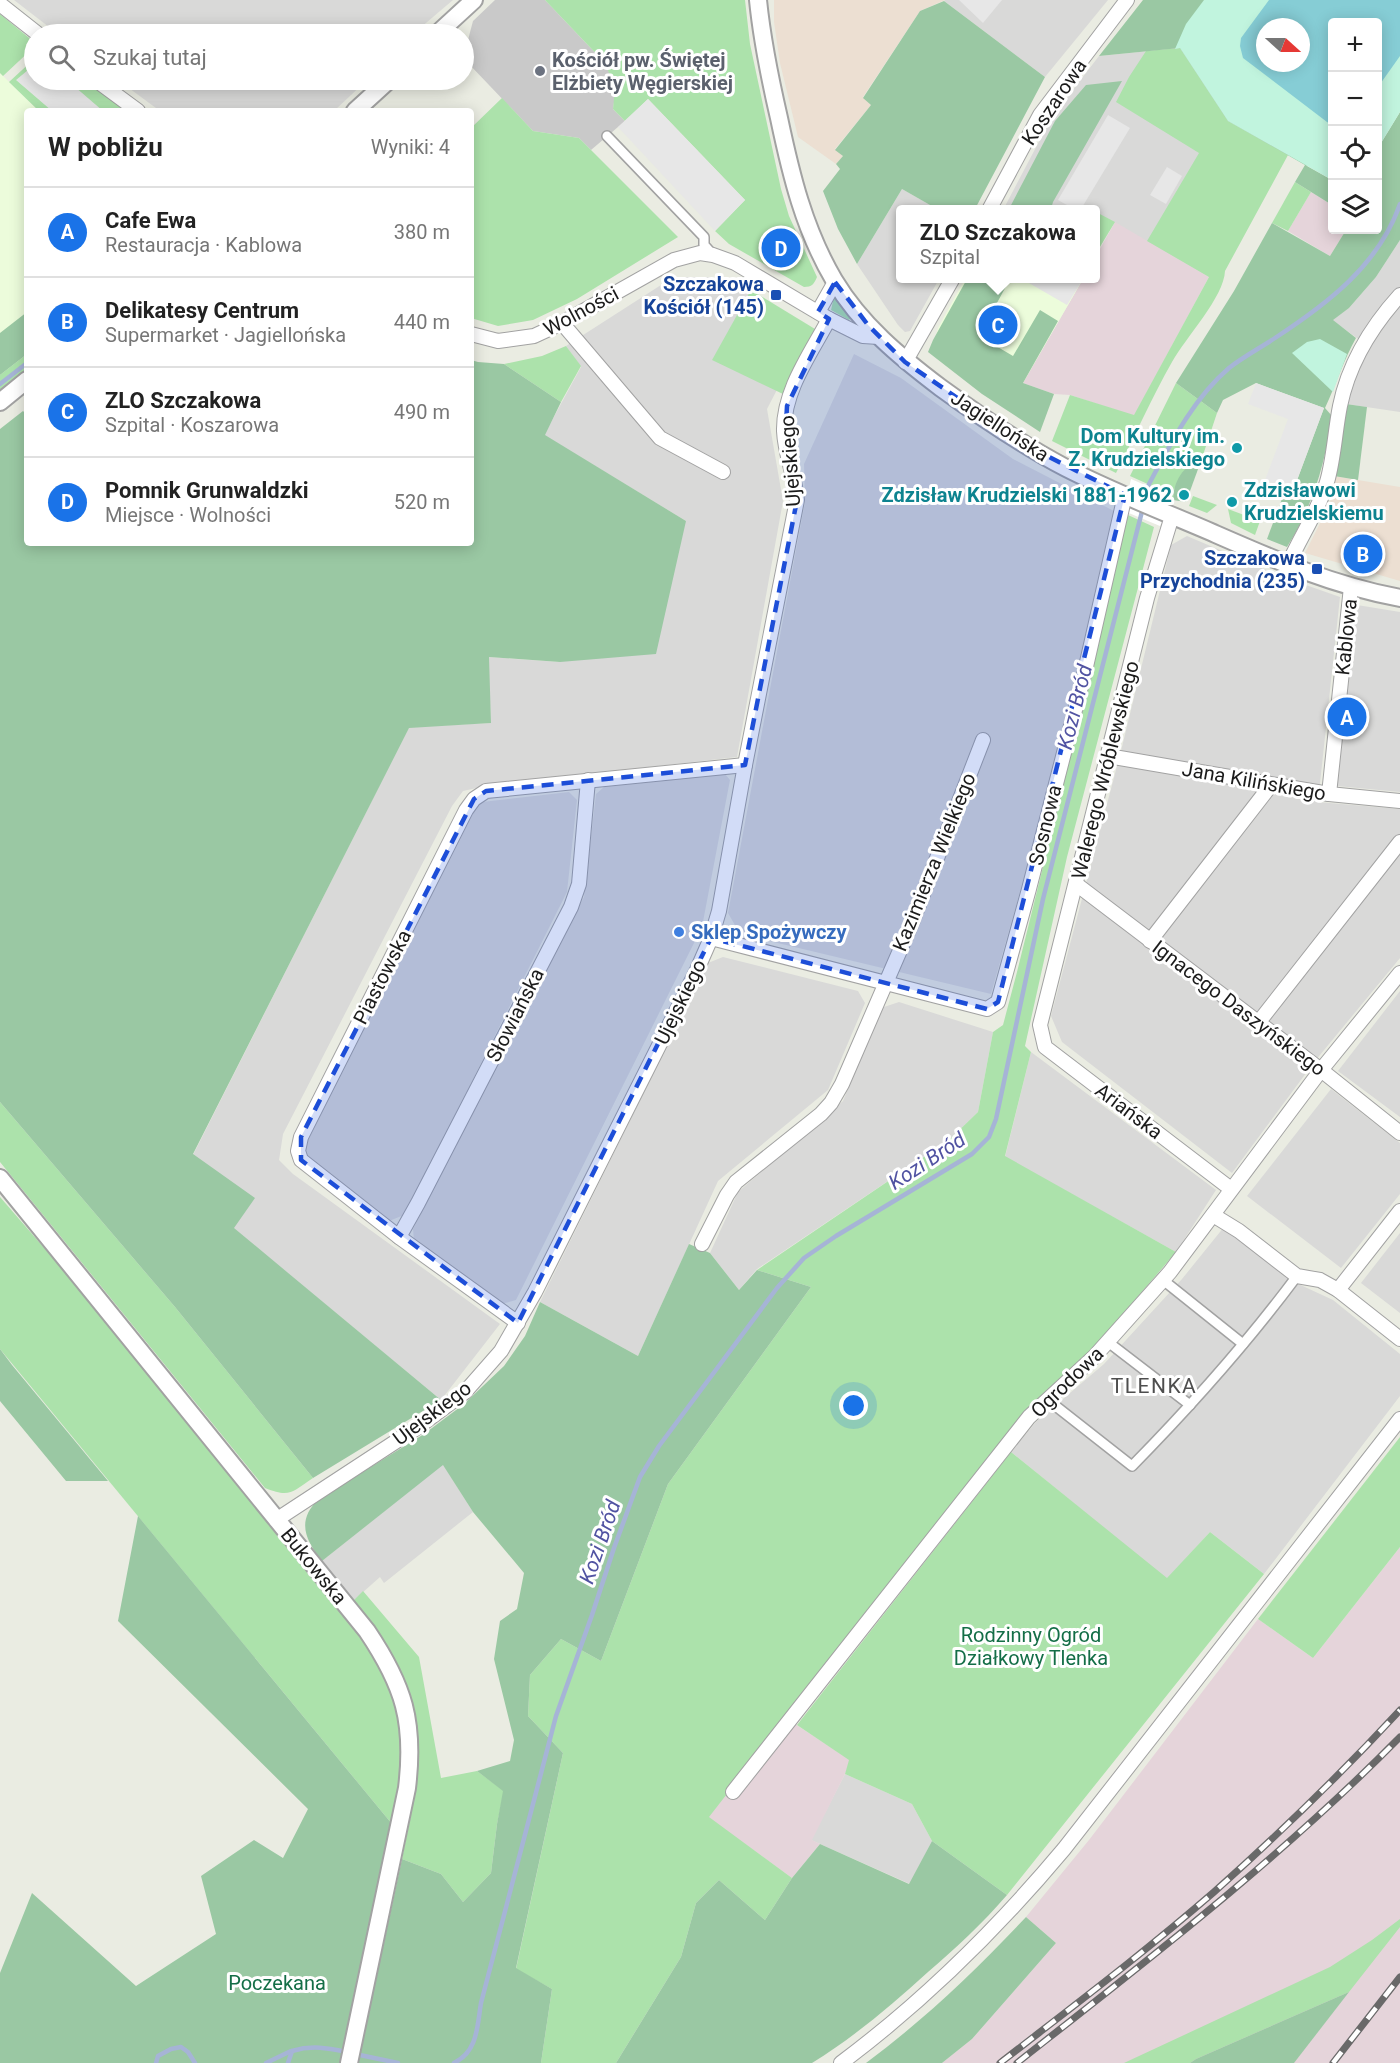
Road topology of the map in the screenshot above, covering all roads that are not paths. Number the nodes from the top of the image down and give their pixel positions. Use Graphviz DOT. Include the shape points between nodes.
graph roads {
  1 [pos="474,0"];
  2 [pos="758,0"];
  3 [pos="1127,0"];
  4 [pos="0,4"];
  5 [pos="25,24"];
  6 [pos="448,24"];
  7 [pos="110,90"];
  8 [pos="378,90"];
  9 [pos="134,108"];
  10 [pos="358,108"];
  11 [pos="607,136"];
  12 [pos="992,205"];
  13 [pos="713,255"];
  14 [pos="836,282"];
  15 [pos="951,283"];
  16 [pos="1400,294"];
  17 [pos="823,316"];
  18 [pos="562,324"];
  19 [pos="474,335"];
  20 [pos="879,337"];
  21 [pos="906,362"];
  22 [pos="24,382"];
  23 [pos="0,402"];
  24 [pos="723,472"];
  25 [pos="1128,496"];
  26 [pos="1170,515"];
  27 [pos="1288,565"];
  28 [pos="1351,587"];
  29 [pos="1400,598"];
  30 [pos="983,740"];
  31 [pos="1108,756"];
  32 [pos="745,765"];
  33 [pos="588,780"];
  34 [pos="1271,785"];
  35 [pos="1329,794"];
  36 [pos="1400,801"];
  37 [pos="1400,842"];
  38 [pos="1076,884"];
  39 [pos="711,938"];
  40 [pos="1150,942"];
  41 [pos="1400,973"];
  42 [pos="884,984"];
  43 [pos="1258,1023"];
  44 [pos="1040,1025"];
  45 [pos="1321,1070"];
  46 [pos="1400,1133"];
  47 [pos="0,1178"];
  48 [pos="1231,1189"];
  49 [pos="1222,1203"];
  50 [pos="1400,1211"];
  51 [pos="1213,1215"];
  52 [pos="1239,1231"];
  53 [pos="399,1237"];
  54 [pos="702,1244"];
  55 [pos="1297,1276"];
  56 [pos="1163,1280"];
  57 [pos="1338,1290"];
  58 [pos="518,1323"];
  59 [pos="1400,1338"];
  60 [pos="1108,1342"];
  61 [pos="1243,1344"];
  62 [pos="1048,1400"];
  63 [pos="1190,1405"];
  64 [pos="1400,1419"];
  65 [pos="276,1520"];
  66 [pos="733,1792"];
  67 [pos="349,2063"];
  68 [pos="841,2063"];
  1 -- 6 [label="street"];
  2 -- 14 [label="street, Jagiellońska" via="791,175 811,237"];
  3 -- 12 [label="street, Koszarowa" via="1040,115"];
  4 -- 5 [label="street"];
  7 -- 9 [label="street"];
  8 -- 10 [label="street"];
  11 -- 13 [label="street" via="704,237 704,245"];
  13 -- 17 [label="street, Wolności" via="735,263"];
  13 -- 18 [label="street, Wolności" via="700,253 674,260"];
  14 -- 17 [label="street, Ujejskiego"];
  14 -- 20 [label="street, Jagiellońska"];
  15 -- 21 [label="street"];
  16 -- 27 [label="street" via="1375,323 1353,363 1340,405 1327,483"];
  17 -- 20 [label="street, Wolności" via="863,336"];
  17 -- 32 [label="street, Ujejskiego" via="784,418 785,444 797,500"];
  18 -- 19 [label="street, Wolności" via="534,336 498,341"];
  18 -- 24 [label="street" via="660,438"];
  20 -- 21 [label="street, Jagiellońska"];
  21 -- 25 [label="street, Jagiellońska" via="1029,447"];
  22 -- 23 [label="street"];
  25 -- 26 [label="street, Jagiellońska"];
  25 -- 42 [label="street, Sosnowa" via="998,1002 987,1009"];
  26 -- 27 [label="street, Jagiellońska"];
  26 -- 31 [label="street, Walerego Wróblewskiego"];
  27 -- 28 [label="street, Jagiellońska"];
  28 -- 29 [label="street, Jagiellońska"];
  28 -- 35 [label="street, Kablowa"];
  30 -- 42 [label="street, Kazimierza Wielkiego"];
  31 -- 34 [label="street, Jana Kilińskiego"];
  31 -- 38 [label="street, Walerego Wróblewskiego"];
  32 -- 33 [label="street, Piastowska"];
  32 -- 39 [label="street, Ujejskiego"];
  33 -- 53 [label="street, Słowiańska" via="579,884 570,907"];
  33 -- 53 [label="street, Piastowska" via="486,791 474,799 301,1137 298,1151 302,1160"];
  34 -- 35 [label="street, Jana Kilińskiego"];
  34 -- 40 [label="street"];
  35 -- 36 [label="street, Jana Kilińskiego"];
  37 -- 43 [label="street"];
  38 -- 40 [label="street, Ignacego Daszyńskiego"];
  38 -- 44 [label="street, Walerego Wróblewskiego"];
  39 -- 42 [label="street"];
  39 -- 58 [label="street, Ujejskiego"];
  40 -- 43 [label="street, Ignacego Daszyńskiego"];
  41 -- 45 [label="street, Ogrodowa"];
  42 -- 54 [label="street, Kazimierza Wielkiego" via="831,1103 736,1182"];
  43 -- 45 [label="street, Ignacego Daszyńskiego"];
  44 -- 48 [label="street, Ariańska" via="1045,1047"];
  45 -- 46 [label="street, Ignacego Daszyńskiego"];
  45 -- 48 [label="street, Ogrodowa"];
  47 -- 65 [label="street, Bukowska"];
  48 -- 49 [label="street, Ogrodowa"];
  49 -- 51 [label="street, Ogrodowa"];
  49 -- 52 [label="street"];
  50 -- 57 [label="street"];
  51 -- 52 [label="street"];
  51 -- 56 [label="street, Ogrodowa"];
  52 -- 55 [label="street"];
  53 -- 58 [label="street, Piastowska"];
  55 -- 57 [label="street" via="1320,1280"];
  55 -- 61 [label="street"];
  56 -- 60 [label="street, Ogrodowa"];
  56 -- 61 [label="street"];
  57 -- 59 [label="street"];
  58 -- 65 [label="street, Ujejskiego" via="501,1351 465,1392"];
  60 -- 62 [label="street, Ogrodowa"];
  60 -- 63 [label="street"];
  61 -- 63 [label="street"];
  62 -- 63 [label="street" via="1132,1466"];
  62 -- 66 [label="street, Ogrodowa" via="1029,1417"];
  64 -- 68 [label="street" via="1031,1889 942,1979"];
  65 -- 67 [label="street, Bukowska" via="367,1631 390,1667 410,1734 405,1800"];
}
